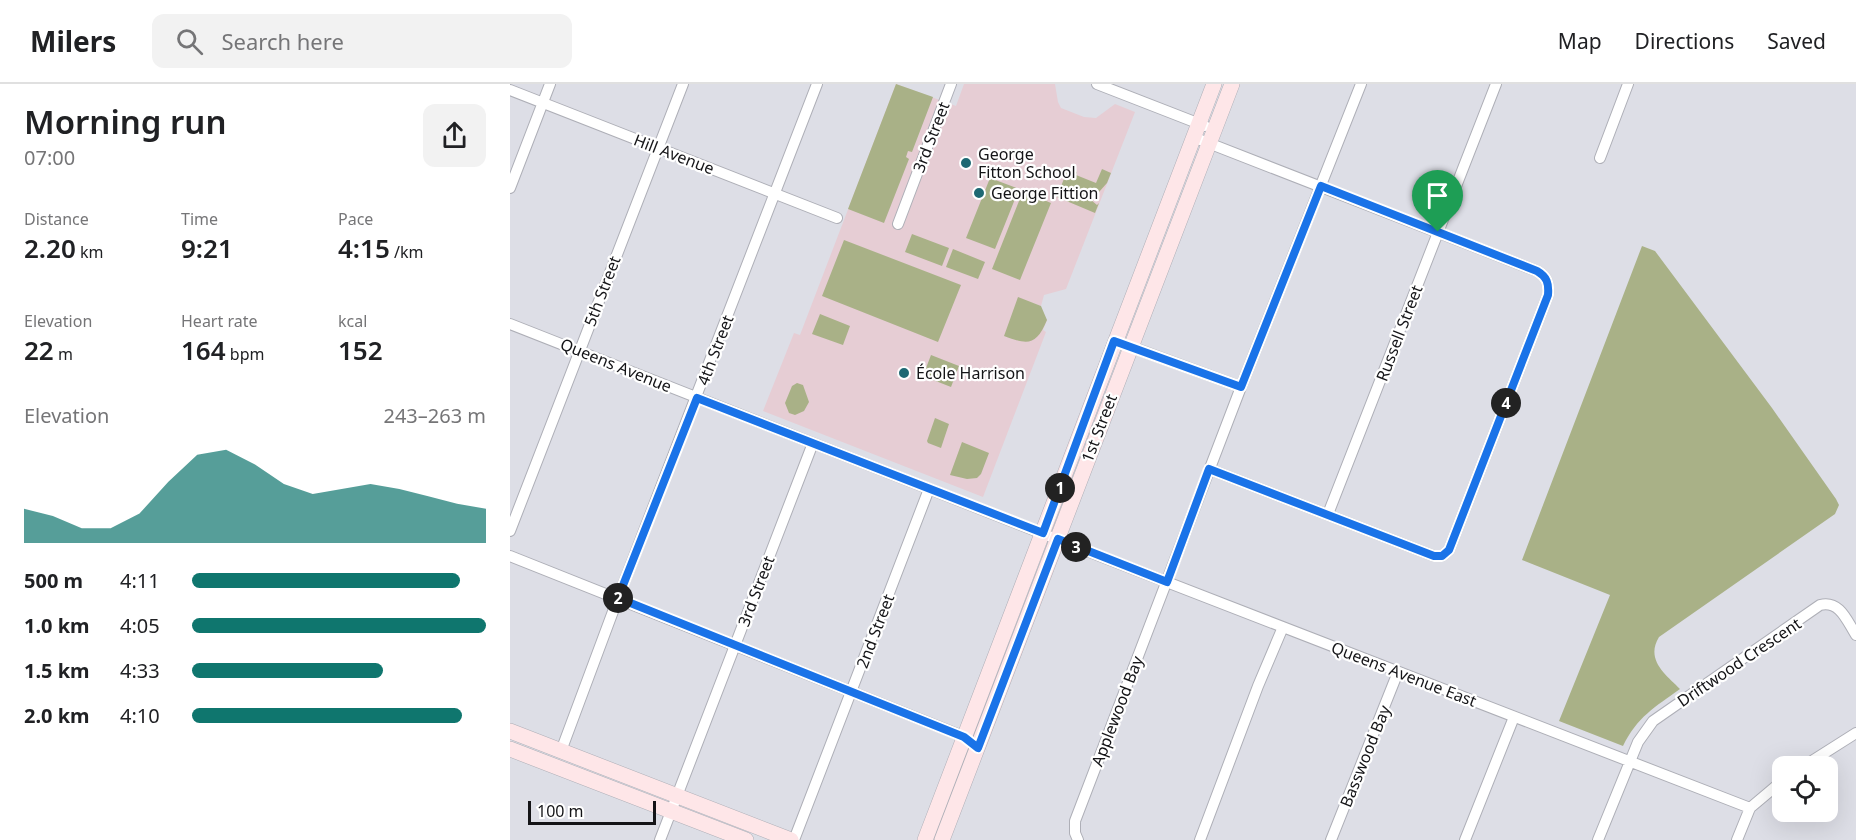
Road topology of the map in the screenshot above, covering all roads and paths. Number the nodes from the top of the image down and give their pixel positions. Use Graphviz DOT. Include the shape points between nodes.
graph roads {
  1 [pos="550,84"];
  2 [pos="683,84"];
  3 [pos="817,84"];
  4 [pos="951,84"];
  5 [pos="1097,84"];
  6 [pos="1214,84"];
  7 [pos="1233,84"];
  8 [pos="1361,84"];
  9 [pos="1496,84"];
  10 [pos="1628,84"];
  11 [pos="510,90"];
  12 [pos="543,103"];
  13 [pos="1196,130"];
  14 [pos="1212,137"];
  15 [pos="658,148"];
  16 [pos="1600,158"];
  17 [pos="1321,186"];
  18 [pos="510,188"];
  19 [pos="776,192"];
  20 [pos="837,218"];
  21 [pos="897,224"];
  22 [pos="1438,232"];
  23 [pos="510,324"];
  24 [pos="1114,341"];
  25 [pos="1130,346"];
  26 [pos="579,350"];
  27 [pos="1241,387"];
  28 [pos="697,398"];
  29 [pos="813,443"];
  30 [pos="1209,469"];
  31 [pos="929,489"];
  32 [pos="1328,514"];
  33 [pos="510,531"];
  34 [pos="1043,533"];
  35 [pos="1058,539"];
  36 [pos="510,556"];
  37 [pos="1167,582"];
  38 [pos="618,598"];
  39 [pos="1283,627"];
  40 [pos="1856,635"];
  41 [pos="735,646"];
  42 [pos="1398,672"];
  43 [pos="851,692"];
  44 [pos="1514,717"];
  45 [pos="510,731"];
  46 [pos="1856,733"];
  47 [pos="964,737"];
  48 [pos="510,748"];
  49 [pos="978,748"];
  50 [pos="561,751"];
  51 [pos="1820,756"];
  52 [pos="1630,761"];
  53 [pos="1772,789"];
  54 [pos="677,796"];
  55 [pos="1750,808"];
  56 [pos="671,811"];
  57 [pos="660,840"];
  58 [pos="746,840"];
  59 [pos="793,840"];
  60 [pos="925,840"];
  61 [pos="942,840"];
  62 [pos="1078,840"];
  63 [pos="1200,840"];
  64 [pos="1331,840"];
  65 [pos="1465,840"];
  66 [pos="1598,840"];
  67 [pos="1737,840"];
  1 -- 12 [label="street"];
  2 -- 15 [label="street, 5th Street"];
  3 -- 19 [label="street, 4th Street"];
  4 -- 21 [label="street, 3rd Street"];
  5 -- 13 [label="street"];
  6 -- 13 [label="main road, 1st Street"];
  7 -- 14 [label="main road, 1st Street"];
  8 -- 17 [label="street, Applewood Bay"];
  9 -- 22 [label="street, Russell Street"];
  10 -- 16 [label="street"];
  11 -- 12 [label="street, Hill Avenue"];
  12 -- 15 [label="street, Hill Avenue"];
  12 -- 18 [label="street"];
  13 -- 14 [label="street"];
  13 -- 24 [label="main road, 1st Street"];
  14 -- 17 [label="street"];
  14 -- 25 [label="main road, 1st Street"];
  15 -- 19 [label="street, Hill Avenue"];
  15 -- 26 [label="street, 5th Street"];
  17 -- 22 [label="street"];
  17 -- 27 [label="street, Applewood Bay"];
  19 -- 20 [label="street, Hill Avenue"];
  19 -- 28 [label="street, 4th Street"];
  22 -- 32 [label="street, Russell Street"];
  22 -- 32 [label="street" via="1537,271 1545,276 1549,286 1449,550 1434,556"];
  23 -- 26 [label="street, Queens Avenue"];
  24 -- 25 [label="street"];
  24 -- 34 [label="main road, 1st Street"];
  25 -- 27 [label="street"];
  25 -- 35 [label="main road, 1st Street"];
  26 -- 28 [label="street, Queens Avenue"];
  26 -- 33 [label="street, 5th Street"];
  27 -- 30 [label="street, Applewood Bay"];
  28 -- 29 [label="street, Queens Avenue"];
  28 -- 38 [label="street, 4th Street"];
  29 -- 31 [label="street, Queens Avenue"];
  29 -- 41 [label="street, 3rd Street"];
  30 -- 32 [label="street"];
  30 -- 37 [label="street, Applewood Bay"];
  31 -- 34 [label="street, Queens Avenue"];
  31 -- 43 [label="street, 2nd Street"];
  34 -- 35 [label="street, Queens Avenue"];
  34 -- 47 [label="main road, 1st Street"];
  35 -- 37 [label="street, Queens Avenue East"];
  35 -- 49 [label="main road, 1st Street"];
  36 -- 38 [label="street"];
  37 -- 39 [label="street, Queens Avenue East"];
  37 -- 62 [label="street, Applewood Bay" via="1075,822"];
  38 -- 41 [label="street"];
  38 -- 50 [label="street, 4th Street"];
  39 -- 42 [label="street, Queens Avenue East"];
  39 -- 63 [label="street"];
  40 -- 52 [label="street, Driftwood Crescent" via="1834,605 1827,603 1814,609 1653,721 1642,734"];
  41 -- 43 [label="street"];
  41 -- 54 [label="street, 3rd Street"];
  42 -- 44 [label="street, Queens Avenue East"];
  42 -- 64 [label="street, Basswood Bay"];
  43 -- 47 [label="street"];
  43 -- 59 [label="street, 2nd Street"];
  44 -- 52 [label="street, Queens Avenue East"];
  44 -- 65 [label="street"];
  45 -- 50 [label="main road"];
  46 -- 51 [label="street"];
  47 -- 49 [label="street"];
  47 -- 60 [label="main road, 1st Street"];
  48 -- 56 [label="main road"];
  49 -- 61 [label="main road, 1st Street"];
  50 -- 54 [label="main road"];
  52 -- 55 [label="street, Queens Avenue East"];
  52 -- 66 [label="street"];
  53 -- 55 [label="street"];
  54 -- 56 [label="street, 3rd Street"];
  54 -- 59 [label="main road"];
  55 -- 67 [label="street"];
  56 -- 57 [label="street, 3rd Street"];
  56 -- 58 [label="main road"];
}
